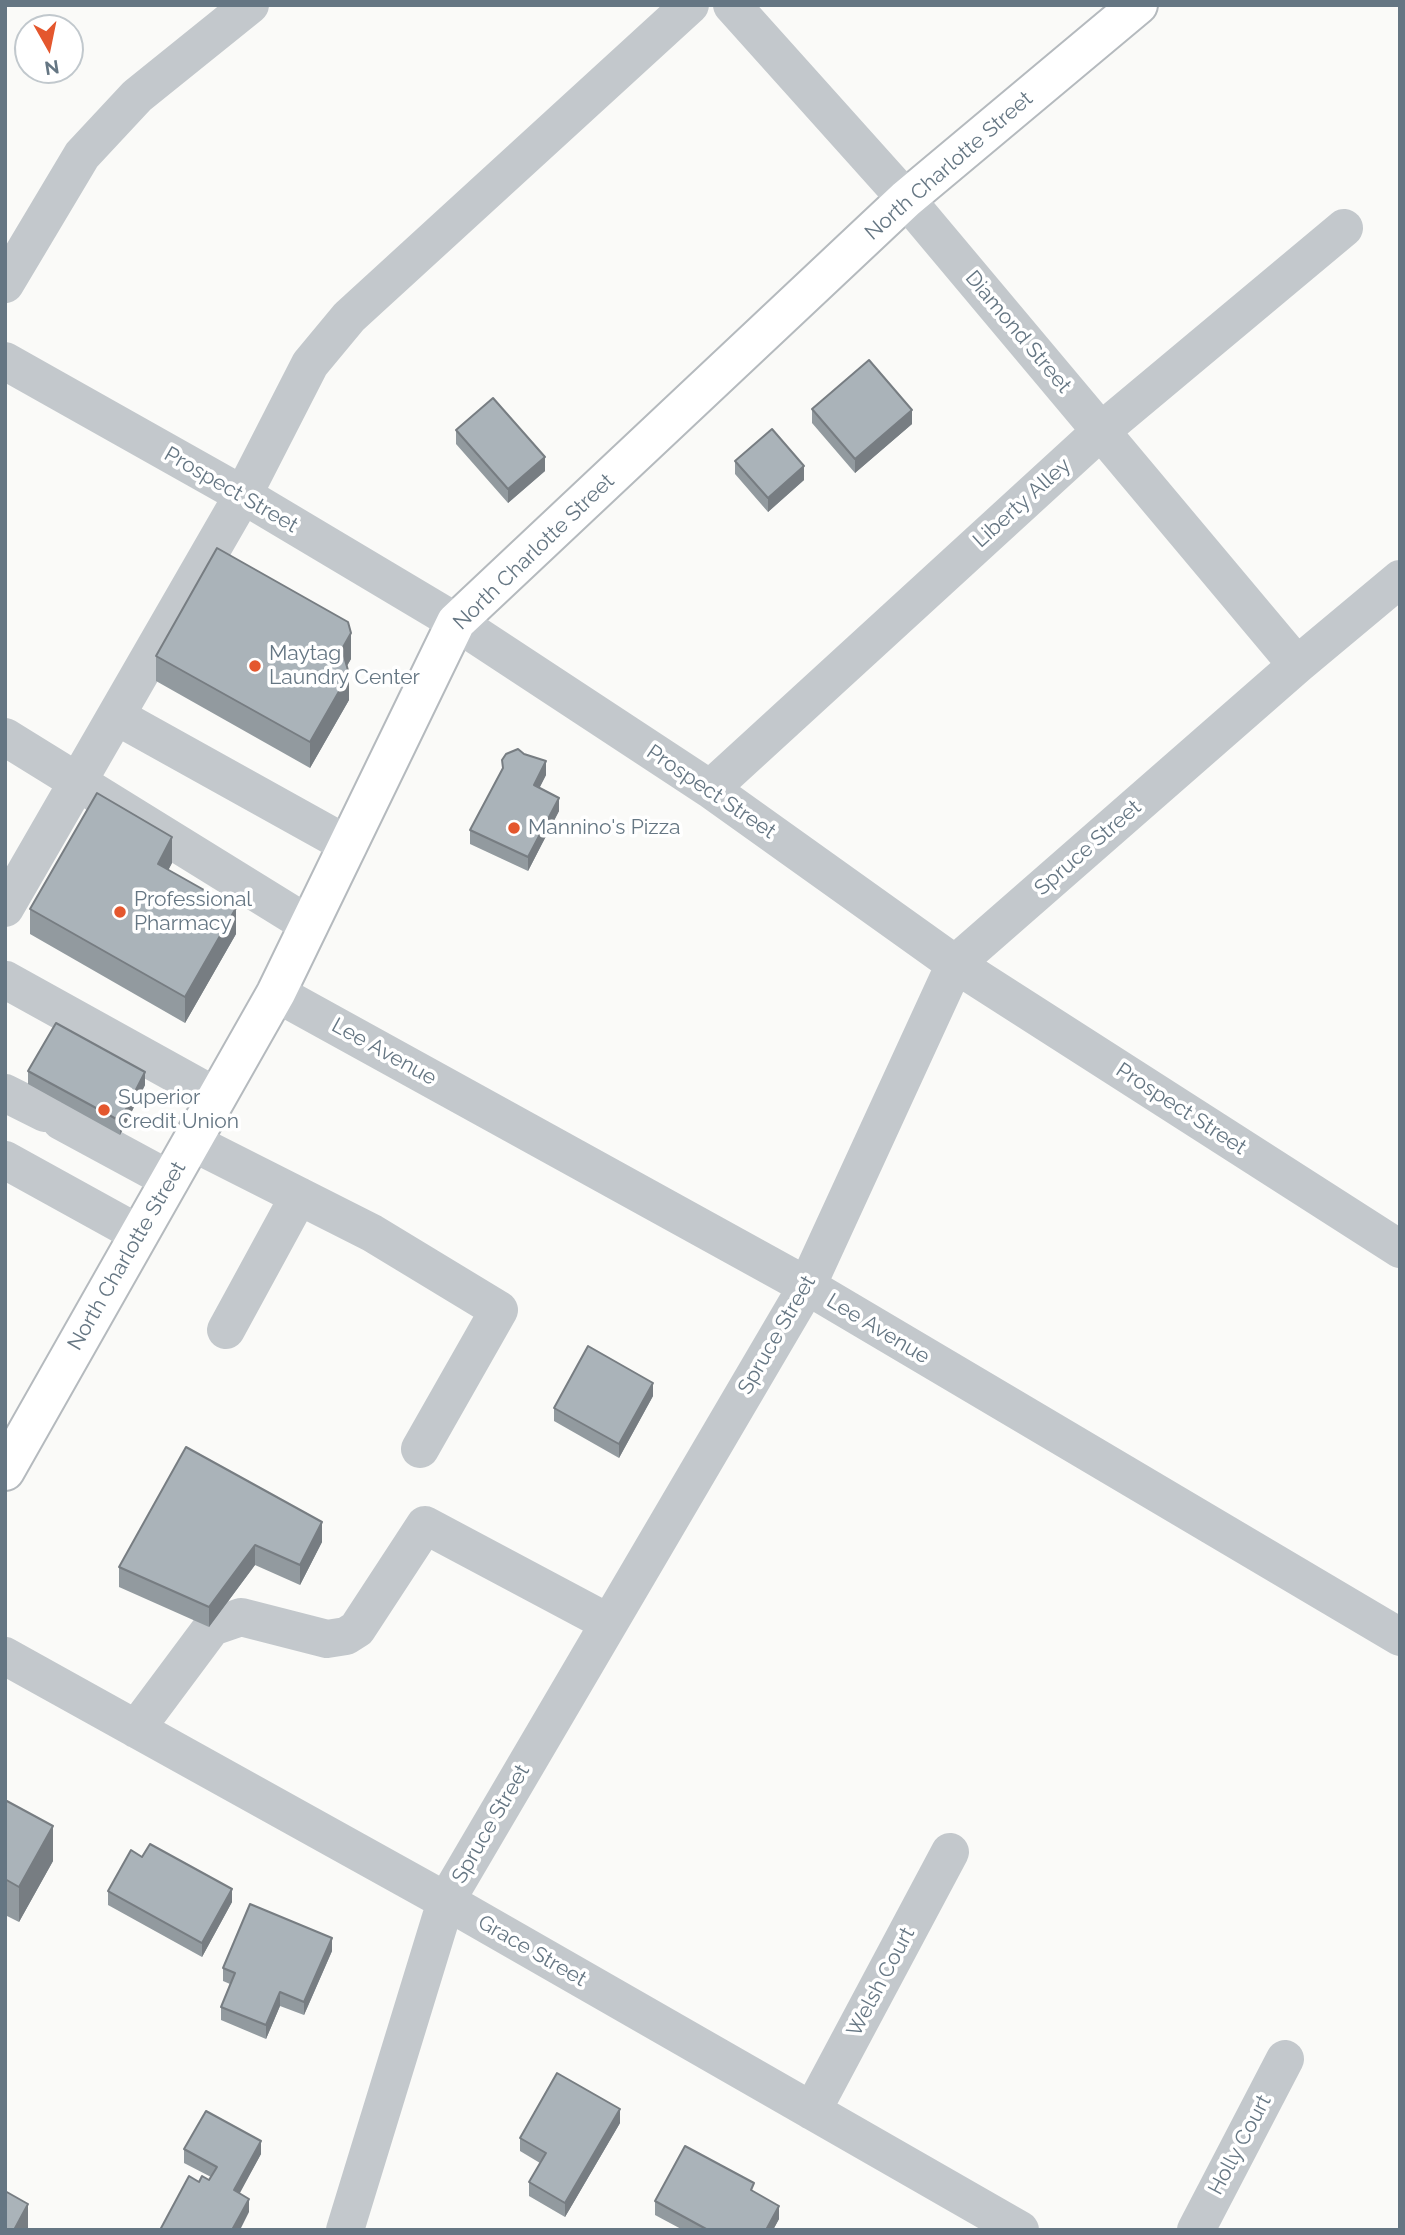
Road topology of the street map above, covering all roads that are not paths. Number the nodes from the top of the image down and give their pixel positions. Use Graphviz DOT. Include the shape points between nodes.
graph roads {
  1 [pos="250,5"];
  2 [pos="690,5"];
  3 [pos="732,5"];
  4 [pos="1138,5"];
  5 [pos="906,199"];
  6 [pos="1345,228"];
  7 [pos="5,284"];
  8 [pos="5,361"];
  9 [pos="1101,431"];
  10 [pos="243,495"];
  11 [pos="1400,579"];
  12 [pos="456,622"];
  13 [pos="1297,665"];
  14 [pos="116,716"];
  15 [pos="5,737"];
  16 [pos="78,781"];
  17 [pos="710,789"];
  18 [pos="348,845"];
  19 [pos="19,853"];
  20 [pos="5,908"];
  21 [pos="309,925"];
  22 [pos="955,964"];
  23 [pos="5,982"];
  24 [pos="276,992"];
  25 [pos="5,1093"];
  26 [pos="217,1097"];
  27 [pos="192,1142"];
  28 [pos="5,1160"];
  29 [pos="170,1180"];
  30 [pos="299,1196"];
  31 [pos="139,1234"];
  32 [pos="1400,1249"];
  33 [pos="807,1286"];
  34 [pos="226,1330"];
  35 [pos="420,1450"];
  36 [pos="5,1471"];
  37 [pos="609,1623"];
  38 [pos="1400,1637"];
  39 [pos="5,1656"];
  40 [pos="136,1729"];
  41 [pos="950,1852"];
  42 [pos="446,1901"];
  43 [pos="1285,2059"];
  44 [pos="812,2111"];
  45 [pos="345,2230"];
  46 [pos="1020,2230"];
  47 [pos="1196,2230"];
  1 -- 7 [label="street" via="137,96 82,155"];
  2 -- 10 [label="street" via="349,317 310,364"];
  3 -- 5 [label="street, Diamond Street"];
  4 -- 5 [label="main road, North Charlotte Street"];
  5 -- 9 [label="street, Diamond Street"];
  5 -- 12 [label="main road, North Charlotte Street"];
  6 -- 9 [label="street, Liberty Alley"];
  8 -- 10 [label="street, Prospect Street"];
  9 -- 13 [label="street, Diamond Street"];
  9 -- 17 [label="street, Liberty Alley"];
  10 -- 12 [label="street, Prospect Street"];
  10 -- 14 [label="street"];
  11 -- 13 [label="street, Spruce Street"];
  12 -- 17 [label="street, Prospect Street"];
  12 -- 18 [label="main road, North Charlotte Street"];
  13 -- 22 [label="street, Spruce Street"];
  14 -- 16 [label="street"];
  14 -- 18 [label="street"];
  15 -- 16 [label="street"];
  16 -- 19 [label="street"];
  16 -- 21 [label="street"];
  17 -- 22 [label="street, Prospect Street"];
  18 -- 21 [label="main road, North Charlotte Street"];
  19 -- 20 [label="street"];
  21 -- 24 [label="main road, North Charlotte Street"];
  22 -- 32 [label="street, Prospect Street"];
  22 -- 33 [label="street, Spruce Street"];
  23 -- 26 [label="street"];
  24 -- 26 [label="main road, North Charlotte Street"];
  24 -- 33 [label="street, Lee Avenue"];
  25 -- 29 [label="street"];
  26 -- 27 [label="main road, North Charlotte Street"];
  27 -- 29 [label="main road, North Charlotte Street"];
  27 -- 30 [label="street"];
  28 -- 31 [label="street"];
  29 -- 31 [label="main road, North Charlotte Street"];
  30 -- 34 [label="street"];
  30 -- 35 [label="street" via="372,1233 499,1310"];
  31 -- 36 [label="main road, North Charlotte Street"];
  33 -- 37 [label="street, Spruce Street"];
  33 -- 38 [label="street, Lee Avenue"];
  37 -- 40 [label="street" via="425,1525 357,1629 327,1639 242,1617 212,1628"];
  37 -- 42 [label="street, Spruce Street"];
  39 -- 40 [label="street, Grace Street"];
  40 -- 42 [label="street, Grace Street"];
  41 -- 44 [label="street, Welsh Court"];
  42 -- 44 [label="street, Grace Street"];
  42 -- 45 [label="street, Spruce Street"];
  43 -- 47 [label="street, Holly Court"];
  44 -- 46 [label="street, Grace Street"];
}
